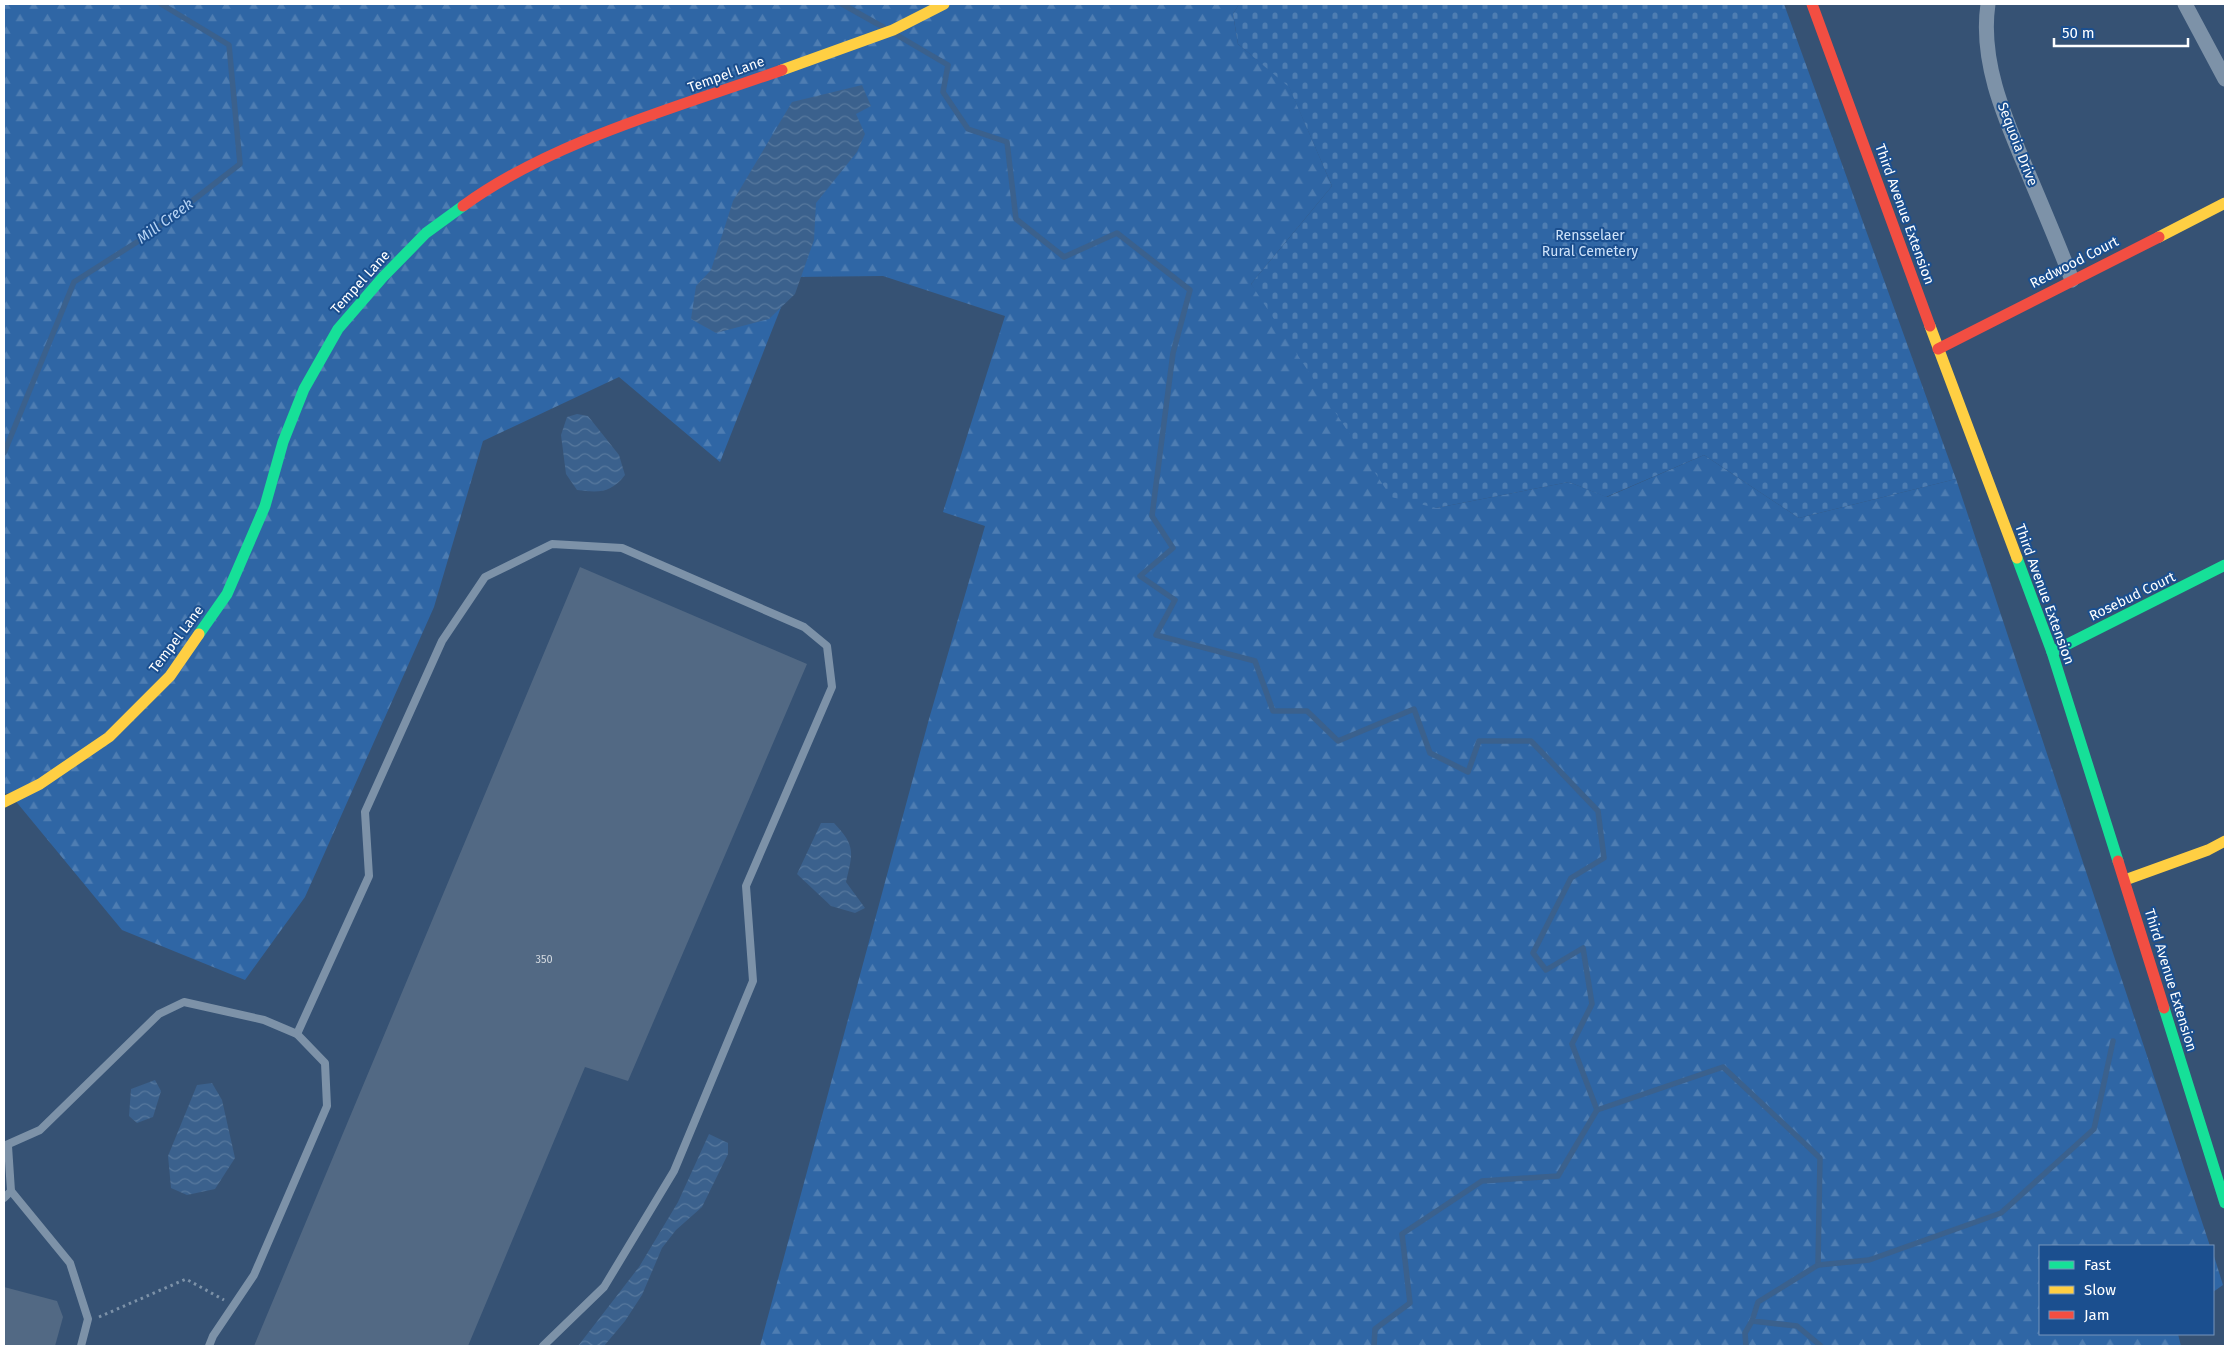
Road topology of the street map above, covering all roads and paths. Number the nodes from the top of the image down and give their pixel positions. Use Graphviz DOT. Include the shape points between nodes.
graph roads {
  1 [pos="944,4"];
  2 [pos="1812,4"];
  3 [pos="1988,4"];
  4 [pos="2185,4"];
  5 [pos="2225,79"];
  6 [pos="2225,203"];
  7 [pos="2072,280"];
  8 [pos="1938,349"];
  9 [pos="2225,565"];
  10 [pos="2052,652"];
  11 [pos="4,802"];
  12 [pos="2225,842"];
  13 [pos="2125,880"];
  14 [pos="297,1034"];
  15 [pos="6,1146"];
  16 [pos="11,1191"];
  17 [pos="4,1198"];
  18 [pos="2225,1203"];
  19 [pos="233,1305"];
  20 [pos="87,1322"];
  21 [pos="81,1346"];
  22 [pos="209,1346"];
  23 [pos="543,1346"];
  1 -- 11 [label="street, Tempel Lane" via="893,30 585,140 488,188 426,233 338,329 304,389 283,442 265,506 227,594 170,676 110,737 40,784"];
  2 -- 8 [label="street, Third Avenue Extension"];
  3 -- 7 [label="street, Sequoia Drive" via="1986,40 1993,78 2016,144"];
  4 -- 5 [label="street"];
  6 -- 7 [label="street, Redwood Court"];
  7 -- 8 [label="street, Redwood Court"];
  8 -- 10 [label="street, Third Avenue Extension"];
  9 -- 10 [label="street, Rosebud Court"];
  10 -- 13 [label="street, Third Avenue Extension"];
  12 -- 13 [label="street"];
  13 -- 18 [label="street, Third Avenue Extension"];
  14 -- 15 [label="lane" via="264,1020 184,1002 159,1014 40,1130"];
  14 -- 19 [label="lane" via="325,1063 327,1106 254,1274"];
  14 -- 23 [label="lane" via="369,876 365,812 442,641 485,577 552,544 622,548 804,627 826,646 832,687 746,886 753,981 674,1171 604,1288"];
  15 -- 16 [label="lane"];
  16 -- 17 [label="lane"];
  16 -- 20 [label="lane" via="70,1263"];
  19 -- 20 [label="path" via="186,1279"];
  19 -- 22 [label="lane"];
  20 -- 21 [label="lane"];
}
